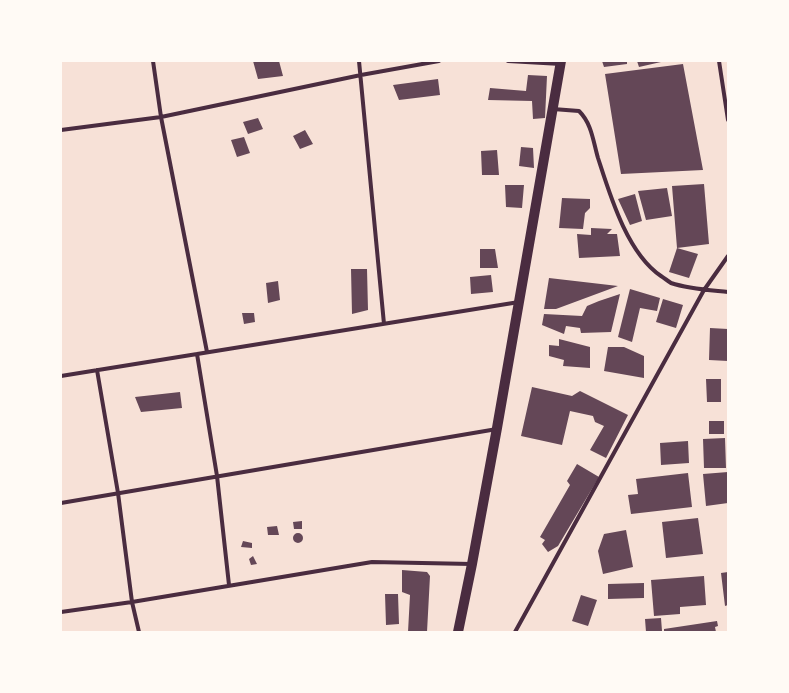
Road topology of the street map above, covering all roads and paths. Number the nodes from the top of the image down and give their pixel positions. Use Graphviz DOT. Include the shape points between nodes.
graph roads {
  1 [pos="153,61"];
  2 [pos="359,61"];
  3 [pos="439,61"];
  4 [pos="508,61"];
  5 [pos="719,61"];
  6 [pos="561,62"];
  7 [pos="361,75"];
  8 [pos="553,109"];
  9 [pos="161,117"];
  10 [pos="728,120"];
  11 [pos="61,130"];
  12 [pos="728,256"];
  13 [pos="704,290"];
  14 [pos="728,292"];
  15 [pos="519,302"];
  16 [pos="384,324"];
  17 [pos="207,352"];
  18 [pos="197,354"];
  19 [pos="97,370"];
  20 [pos="61,376"];
  21 [pos="497,428"];
  22 [pos="217,476"];
  23 [pos="118,493"];
  24 [pos="61,503"];
  25 [pos="472,564"];
  26 [pos="229,585"];
  27 [pos="132,602"];
  28 [pos="61,612"];
  29 [pos="139,632"];
  30 [pos="458,632"];
  31 [pos="515,632"];
  1 -- 9 [label="street"];
  2 -- 7 [label="street"];
  3 -- 7 [label="street"];
  4 -- 6 [label="street"];
  5 -- 10 [label="street"];
  6 -- 8 [label="main road"];
  7 -- 9 [label="street"];
  7 -- 16 [label="street"];
  8 -- 13 [label="street" via="579,111 586,118 613,203 635,247 652,270 670,282"];
  8 -- 15 [label="main road"];
  9 -- 11 [label="street"];
  9 -- 17 [label="street"];
  12 -- 13 [label="street"];
  13 -- 14 [label="street"];
  13 -- 31 [label="street"];
  15 -- 16 [label="street"];
  15 -- 21 [label="main road"];
  16 -- 17 [label="street"];
  17 -- 18 [label="street"];
  18 -- 19 [label="street"];
  18 -- 22 [label="street"];
  19 -- 20 [label="street"];
  19 -- 23 [label="street"];
  21 -- 22 [label="street"];
  21 -- 25 [label="main road"];
  22 -- 23 [label="street"];
  22 -- 26 [label="street"];
  23 -- 24 [label="street"];
  23 -- 27 [label="street"];
  25 -- 26 [label="street" via="372,562"];
  25 -- 30 [label="main road"];
  26 -- 27 [label="street"];
  27 -- 28 [label="street"];
  27 -- 29 [label="street"];
}
